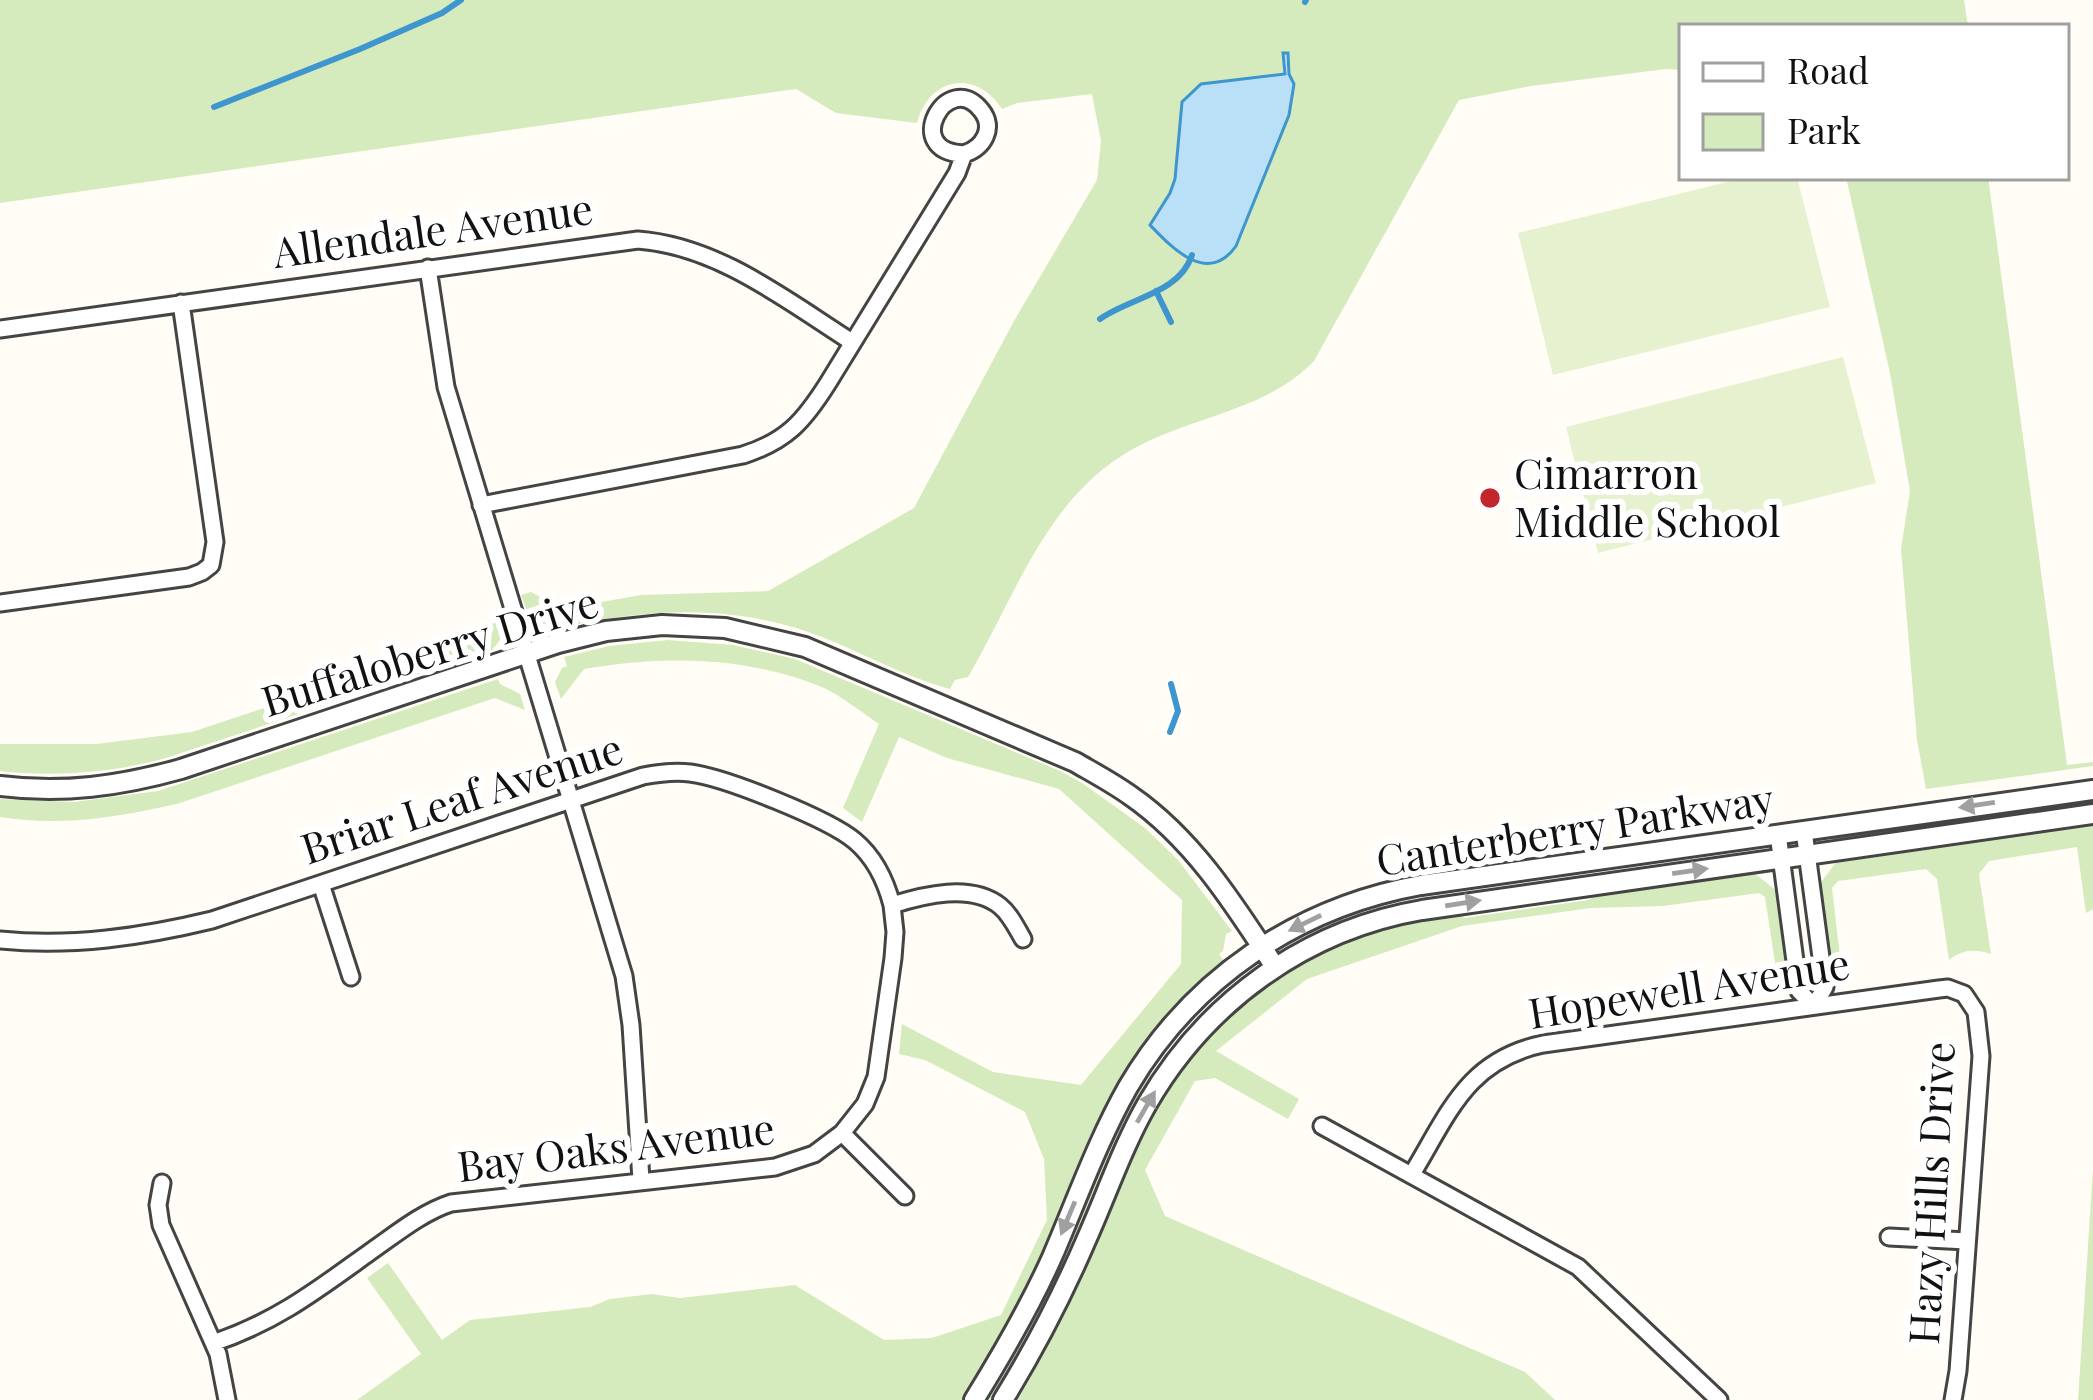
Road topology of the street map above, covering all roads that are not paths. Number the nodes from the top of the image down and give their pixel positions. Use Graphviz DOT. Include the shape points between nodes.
graph roads {
  1 [pos="964,154"];
  2 [pos="428,268"];
  3 [pos="181,304"];
  4 [pos="0,329"];
  5 [pos="852,342"];
  6 [pos="481,505"];
  7 [pos="0,603"];
  8 [pos="527,654"];
  9 [pos="0,787"];
  10 [pos="2093,790"];
  11 [pos="572,800"];
  12 [pos="2093,814"];
  13 [pos="1804,831"];
  14 [pos="1778,834"];
  15 [pos="1806,855"];
  16 [pos="1781,859"];
  17 [pos="321,884"];
  18 [pos="892,905"];
  19 [pos="1023,939"];
  20 [pos="0,940"];
  21 [pos="1261,946"];
  22 [pos="1274,967"];
  23 [pos="351,977"];
  24 [pos="1969,987"];
  25 [pos="1814,1006"];
  26 [pos="1322,1126"];
  27 [pos="842,1133"];
  28 [pos="1412,1174"];
  29 [pos="641,1180"];
  30 [pos="162,1183"];
  31 [pos="905,1196"];
  32 [pos="1889,1238"];
  33 [pos="1967,1241"];
  34 [pos="213,1343"];
  35 [pos="227,1400"];
  36 [pos="974,1400"];
  37 [pos="1003,1400"];
  38 [pos="1719,1400"];
  39 [pos="1953,1400"];
  1 -- 5 [label="street"];
  2 -- 3 [label="street, Allendale Avenue"];
  2 -- 5 [label="street, Allendale Avenue" via="614,241 665,243 724,264"];
  2 -- 6 [label="street" via="446,387"];
  3 -- 4 [label="street, Allendale Avenue"];
  3 -- 7 [label="street" via="216,570"];
  5 -- 6 [label="street" via="812,408 762,449"];
  6 -- 8 [label="street"];
  8 -- 9 [label="street, Buffaloberry Drive" via="154,777 67,790"];
  8 -- 11 [label="street"];
  8 -- 21 [label="street, Buffaloberry Drive" via="606,632 679,625 742,631 824,654 1075,762 1132,796 1207,868"];
  10 -- 13 [label="street, Canterberry Parkway, one-way"];
  11 -- 17 [label="street, Briar Leaf Avenue"];
  11 -- 18 [label="street, Briar Leaf Avenue" via="653,774 703,775 854,839"];
  11 -- 29 [label="street" via="627,989"];
  12 -- 15 [label="street, Canterberry Parkway"];
  13 -- 14 [label="street, Canterberry Parkway"];
  13 -- 15 [label="street"];
  14 -- 16 [label="street"];
  14 -- 21 [label="street, Canterberry Parkway, one-way" via="1396,890 1328,911"];
  15 -- 16 [label="street, Canterberry Parkway"];
  15 -- 25 [label="street" via="1825,987"];
  22 -- 16 [label="street, Canterberry Parkway, one-way" via="1335,935 1404,913"];
  16 -- 25 [label="street" via="1799,991"];
  17 -- 20 [label="street, Briar Leaf Avenue" via="155,933"];
  17 -- 23 [label="street"];
  18 -- 19 [label="street" via="951,893 983,897 1005,909"];
  18 -- 27 [label="street" via="876,1077"];
  21 -- 22 [label="street, Buffaloberry Drive"];
  21 -- 36 [label="street, Canterberry Parkway, one-way" via="1184,1010 1130,1084 1039,1285"];
  37 -- 22 [label="street, Canterberry Parkway, one-way" via="1159,1084 1219,1011"];
  24 -- 25 [label="street, Hopewell Avenue"];
  24 -- 33 [label="street, Hazy Hills Drive" via="1981,1056"];
  25 -- 28 [label="street, Hopewell Avenue" via="1518,1050 1468,1084"];
  26 -- 28 [label="street"];
  27 -- 29 [label="street, Bay Oaks Avenue" via="787,1164"];
  27 -- 31 [label="street"];
  28 -- 38 [label="street" via="1578,1268"];
  29 -- 34 [label="street, Bay Oaks Avenue" via="440,1207 280,1315"];
  30 -- 34 [label="street" via="161,1226"];
  32 -- 33 [label="street"];
  33 -- 39 [label="street, Hazy Hills Drive"];
  34 -- 35 [label="street"];
}
